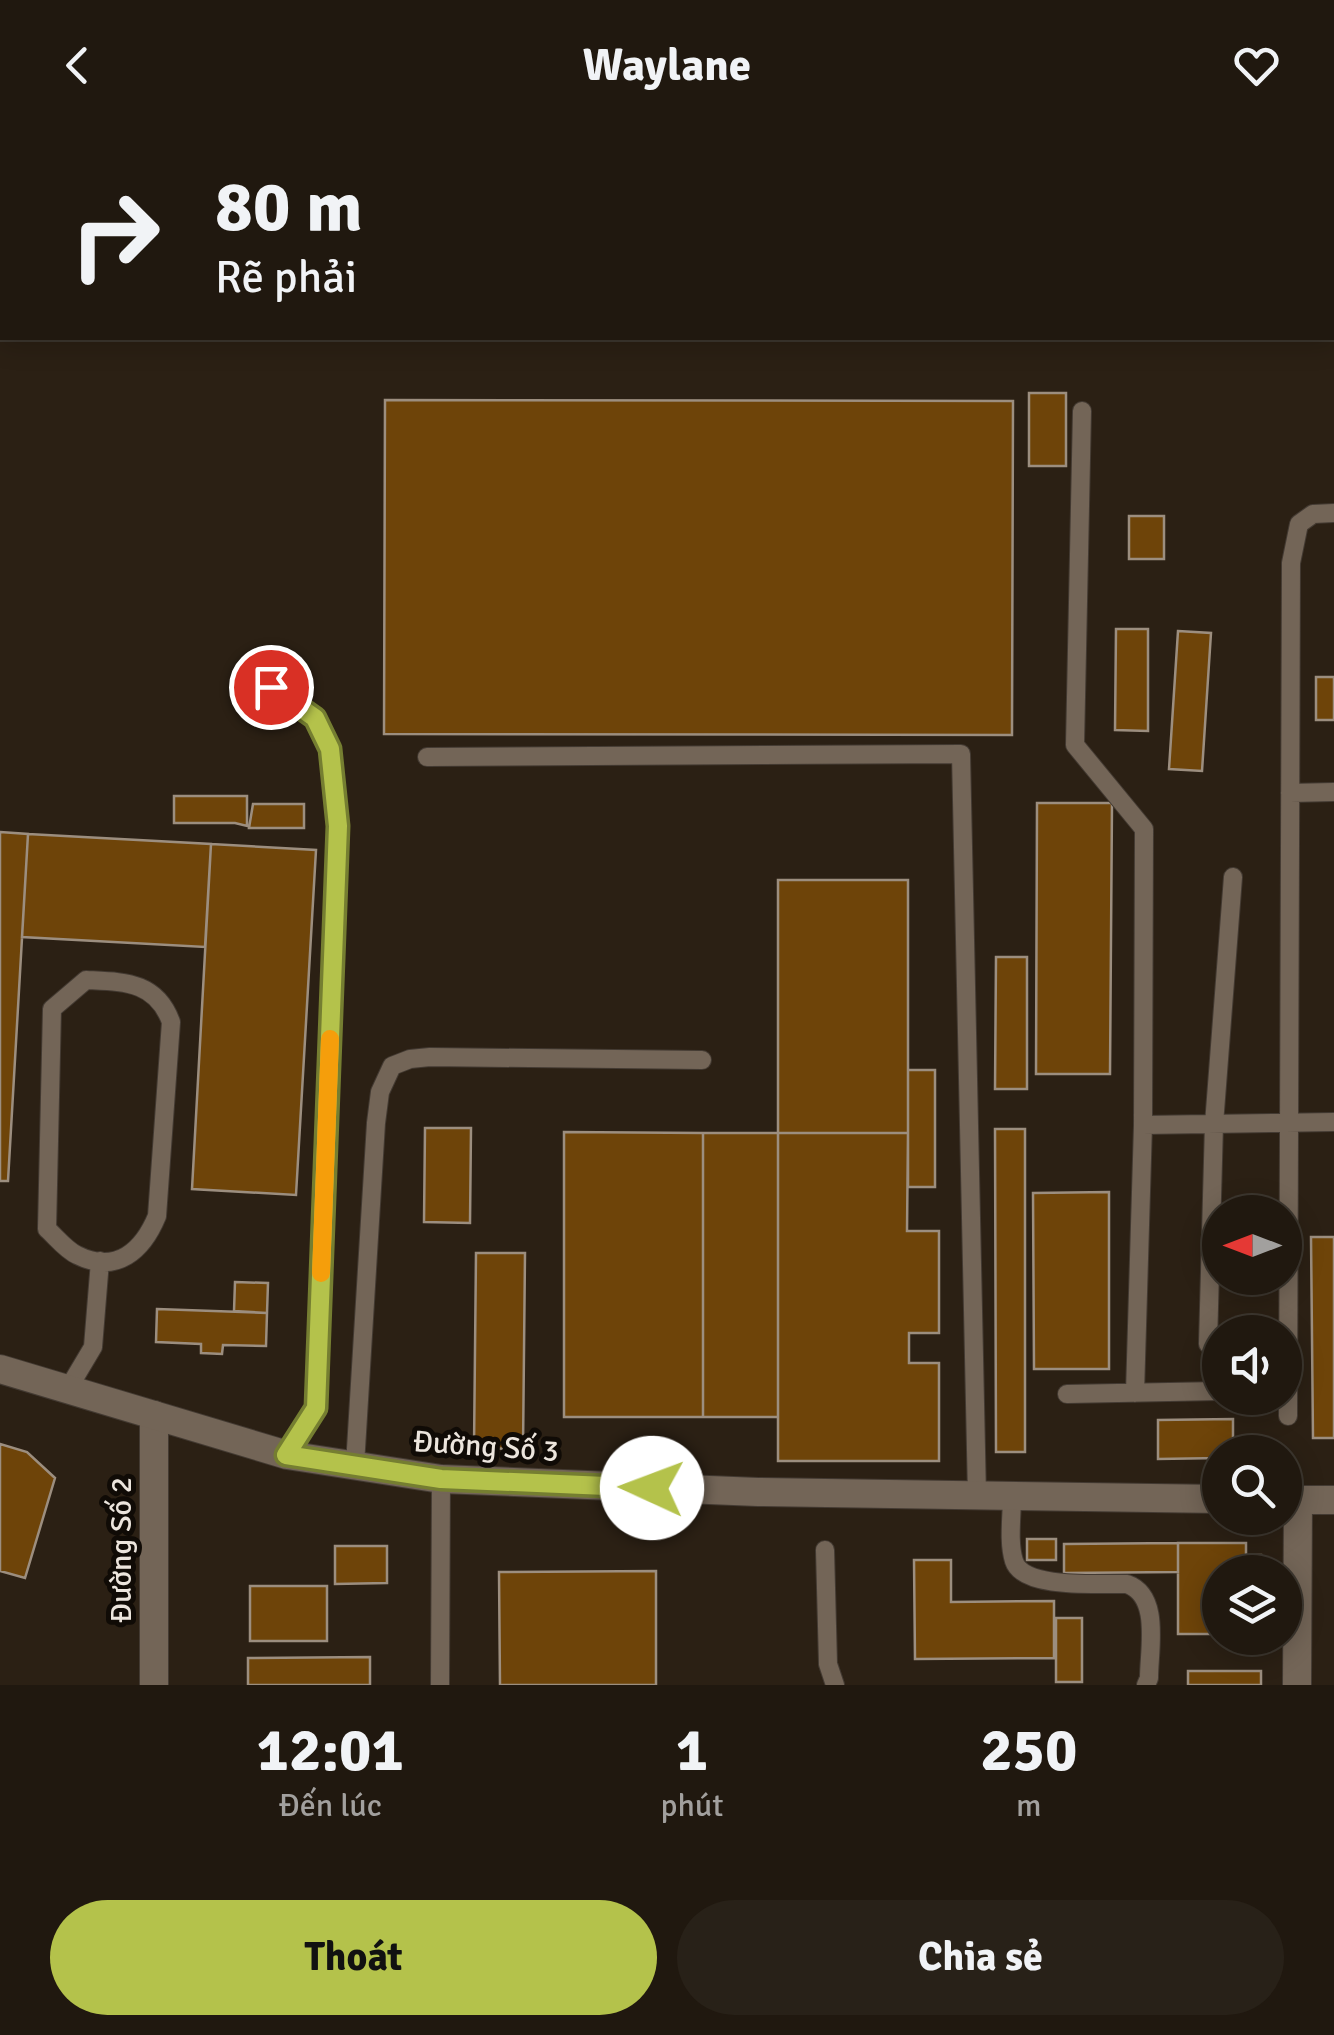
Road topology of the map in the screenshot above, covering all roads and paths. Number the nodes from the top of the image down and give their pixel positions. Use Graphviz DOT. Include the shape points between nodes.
graph roads {
  1 [pos="1082,411"];
  2 [pos="1334,513"];
  3 [pos="271,687"];
  4 [pos="427,757"];
  5 [pos="1334,792"];
  6 [pos="1290,793"];
  7 [pos="1233,877"];
  8 [pos="702,1060"];
  9 [pos="1289,1122"];
  10 [pos="1334,1122"];
  11 [pos="1214,1124"];
  12 [pos="1143,1126"];
  13 [pos="100,1261"];
  14 [pos="1209,1315"];
  15 [pos="0,1369"];
  16 [pos="68,1389"];
  17 [pos="1202,1391"];
  18 [pos="1135,1393"];
  19 [pos="1067,1394"];
  20 [pos="154,1415"];
  21 [pos="1288,1416"];
  22 [pos="286,1455"];
  23 [pos="354,1465"];
  24 [pos="441,1479"];
  25 [pos="977,1496"];
  26 [pos="1012,1496"];
  27 [pos="1202,1499"];
  28 [pos="1302,1500"];
  29 [pos="1334,1500"];
  30 [pos="1292,1535"];
  31 [pos="825,1550"];
  32 [pos="154,1685"];
  33 [pos="440,1685"];
  34 [pos="835,1685"];
  35 [pos="1146,1685"];
  36 [pos="1296,1685"];
  1 -- 12 [label="lane" via="1074,745 1144,829"];
  2 -- 6 [label="lane" via="1313,514 1299,524 1291,563"];
  3 -- 22 [label="lane" via="315,718 330,749 338,826 316,1408"];
  4 -- 25 [label="lane" via="962,754"];
  5 -- 6 [label="lane"];
  6 -- 9 [label="lane"];
  7 -- 11 [label="lane"];
  8 -- 23 [label="lane" via="430,1056 392,1066 376,1124"];
  9 -- 10 [label="lane"];
  9 -- 11 [label="lane"];
  9 -- 21 [label="lane"];
  11 -- 12 [label="lane"];
  11 -- 14 [label="lane"];
  12 -- 18 [label="lane"];
  13 -- 13 [label="lane" via="76,1255 47,1229 52,1009 86,980 144,988 164,1003 171,1022 157,1216 132,1255"];
  13 -- 16 [label="lane" via="93,1347"];
  15 -- 16 [label="street, Đường Số 3"];
  16 -- 20 [label="street, Đường Số 3"];
  17 -- 18 [label="lane"];
  18 -- 19 [label="lane"];
  20 -- 22 [label="street, Đường Số 3"];
  20 -- 32 [label="street, Đường Số 2"];
  22 -- 23 [label="street, Đường Số 3"];
  23 -- 24 [label="street, Đường Số 3"];
  24 -- 25 [label="street, Đường Số 3"];
  24 -- 33 [label="lane"];
  25 -- 26 [label="street, Đường Số 3"];
  26 -- 27 [label="street, Đường Số 3"];
  26 -- 35 [label="lane" via="1014,1561 1026,1575 1140,1588 1149,1608"];
  28 -- 29 [label="street"];
  30 -- 36 [label="street"];
  31 -- 34 [label="lane" via="828,1664"];
}
